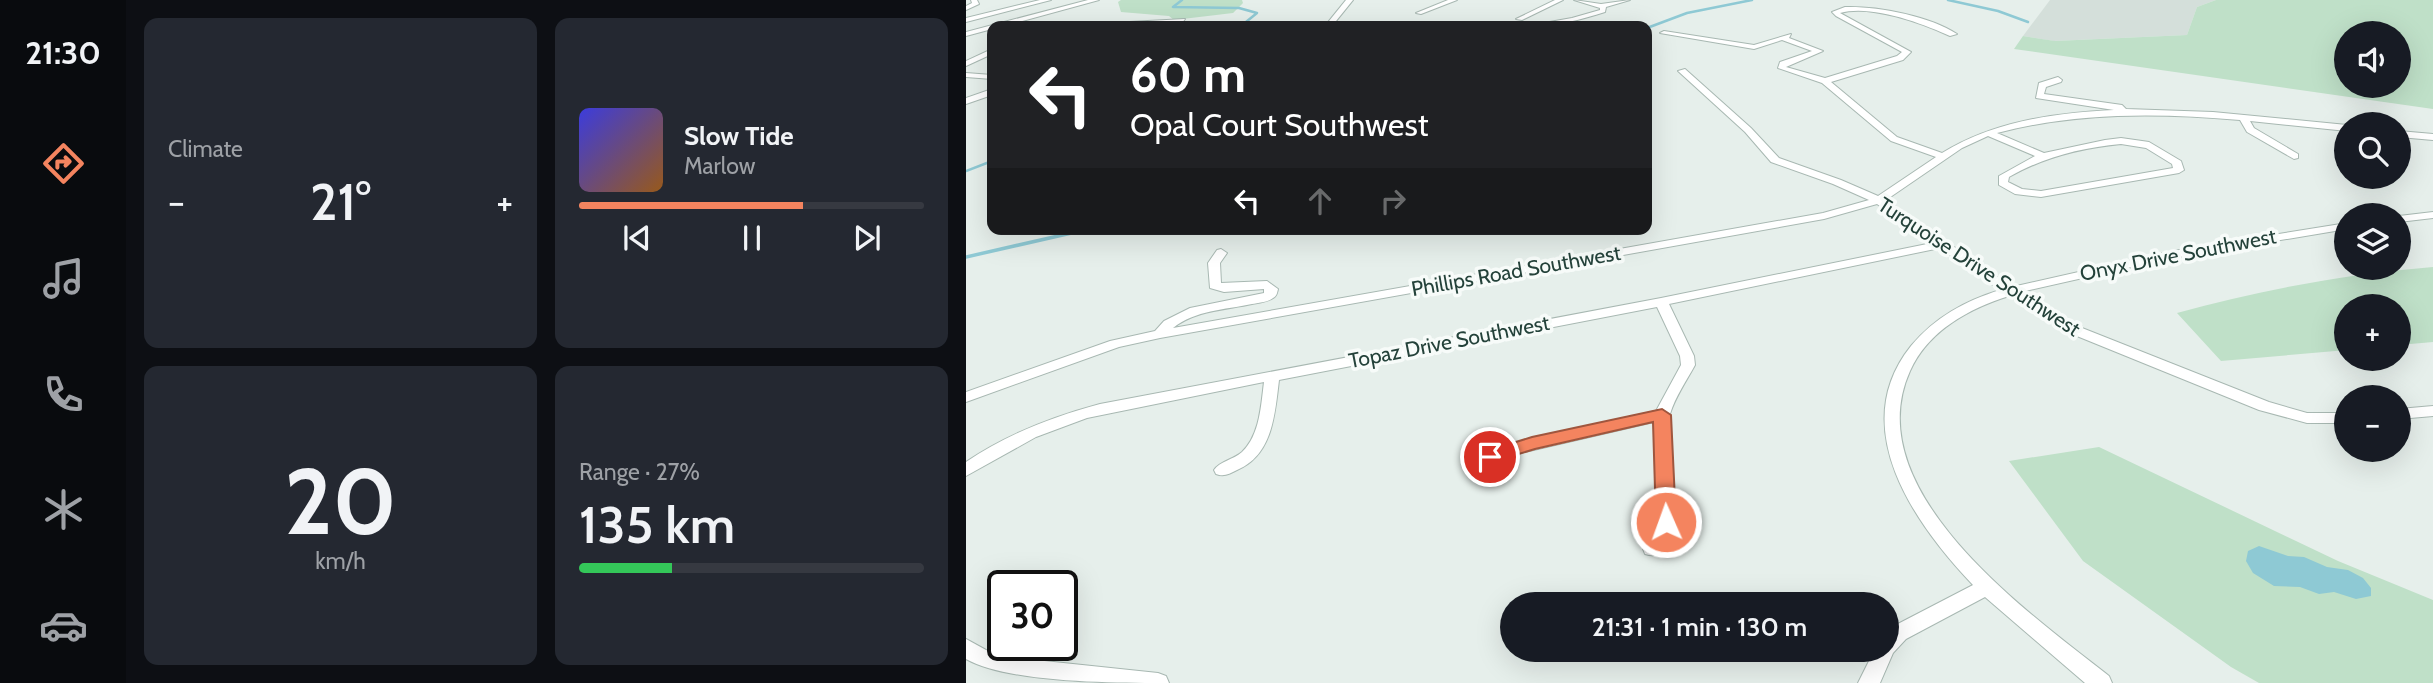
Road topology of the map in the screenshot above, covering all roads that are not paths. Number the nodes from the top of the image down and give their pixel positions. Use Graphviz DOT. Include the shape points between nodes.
graph roads {
  1 [pos="974,0"];
  2 [pos="1048,0"];
  3 [pos="1096,0"];
  4 [pos="1350,0"];
  5 [pos="1454,0"];
  6 [pos="1560,0"];
  7 [pos="1577,0"];
  8 [pos="1628,0"];
  9 [pos="1602,6"];
  10 [pos="966,8"];
  11 [pos="1419,13"];
  12 [pos="1520,19"];
  13 [pos="966,20"];
  14 [pos="1017,21"];
  15 [pos="1332,21"];
  16 [pos="1559,21"];
  17 [pos="966,26"];
  18 [pos="987,29"];
  19 [pos="982,30"];
  20 [pos="1664,33"];
  21 [pos="1796,33"];
  22 [pos="966,34"];
  23 [pos="1954,34"];
  24 [pos="1782,38"];
  25 [pos="987,54"];
  26 [pos="966,64"];
  27 [pos="1682,71"];
  28 [pos="966,75"];
  29 [pos="987,77"];
  30 [pos="2058,80"];
  31 [pos="1825,81"];
  32 [pos="987,94"];
  33 [pos="966,102"];
  34 [pos="2134,113"];
  35 [pos="2244,119"];
  36 [pos="2334,127"];
  37 [pos="1988,133"];
  38 [pos="2411,135"];
  39 [pos="2433,137"];
  40 [pos="2041,155"];
  41 [pos="1942,156"];
  42 [pos="2294,156"];
  43 [pos="1878,200"];
  44 [pos="2433,215"];
  45 [pos="2411,218"];
  46 [pos="2334,228"];
  47 [pos="1942,244"];
  48 [pos="1221,253"];
  49 [pos="2011,291"];
  50 [pos="1661,302"];
  51 [pos="1160,334"];
  52 [pos="1272,377"];
  53 [pos="966,397"];
  54 [pos="2433,411"];
  55 [pos="2411,413"];
  56 [pos="1662,415"];
  57 [pos="2334,418"];
  58 [pos="966,470"];
  59 [pos="1223,470"];
  60 [pos="1475,471"];
  61 [pos="1652,549"];
  62 [pos="1986,587"];
  63 [pos="1899,633"];
  64 [pos="966,648"];
  65 [pos="1880,662"];
  66 [pos="1158,683"];
  67 [pos="1870,683"];
  68 [pos="2101,683"];
  1 -- 10 [label="street" via="976,4"];
  2 -- 13 [label="street"];
  3 -- 14 [label="street"];
  4 -- 15 [label="street"];
  5 -- 11 [label="street"];
  6 -- 12 [label="street"];
  7 -- 9 [label="street"];
  8 -- 9 [label="street"];
  9 -- 16 [label="street" via="1604,11"];
  17 -- 19 [label="street"];
  18 -- 19 [label="street"];
  19 -- 22 [label="street"];
  20 -- 24 [label="street" via="1754,47"];
  21 -- 24 [label="street"];
  23 -- 31 [label="street" via="1887,12 1837,9 1838,15 1907,52"];
  24 -- 31 [label="street" via="1819,51 1782,68"];
  25 -- 26 [label="street"];
  27 -- 43 [label="street, Turquoise Drive Southwest" via="1775,160"];
  28 -- 29 [label="street"];
  30 -- 34 [label="street" via="2042,85 2039,96 2112,105"];
  31 -- 41 [label="street" via="1894,139"];
  32 -- 33 [label="street"];
  34 -- 35 [label="street, Phillips Road Southwest"];
  34 -- 37 [label="street, Phillips Road Southwest" via="2055,119"];
  35 -- 36 [label="street, Phillips Road Southwest"];
  35 -- 42 [label="street" via="2250,130"];
  37 -- 40 [label="street"];
  37 -- 41 [label="street, Phillips Road Southwest"];
  38 -- 39 [label="street"];
  40 -- 40 [label="street" via="2004,176 2005,185 2041,194 2179,170 2164,154 2132,141"];
  41 -- 43 [label="street, Phillips Road Southwest"];
  43 -- 47 [label="street, Turquoise Drive Southwest"];
  43 -- 51 [label="street, Phillips Road Southwest" via="1824,216"];
  44 -- 45 [label="street"];
  46 -- 49 [label="street, Onyx Drive Southwest" via="2224,244"];
  47 -- 49 [label="street, Turquoise Drive Southwest"];
  47 -- 50 [label="street, Topaz Drive Southwest"];
  48 -- 51 [label="street" via="1214,263 1215,285 1267,285 1272,289 1270,295 1180,316"];
  49 -- 57 [label="street, Turquoise Drive Southwest" via="2088,337 2240,398 2307,418"];
  49 -- 62 [label="street, Onyx Drive Southwest" via="1951,316 1922,341 1905,366 1891,406 1898,455 1915,496"];
  50 -- 52 [label="street, Topaz Drive Southwest"];
  50 -- 56 [label="street" via="1688,365"];
  51 -- 53 [label="street, Phillips Road Southwest" via="1115,344"];
  52 -- 58 [label="street, Topaz Drive Southwest" via="1069,417 1014,439"];
  52 -- 59 [label="street" via="1257,448"];
  54 -- 55 [label="street"];
  56 -- 60 [label="street" via="1504,451"];
  56 -- 61 [label="street" via="1666,522 1662,538"];
  62 -- 63 [label="street"];
  62 -- 68 [label="street, Onyx Drive Southwest"];
  64 -- 66 [label="street" via="1015,667"];
  65 -- 67 [label="street"];
}
